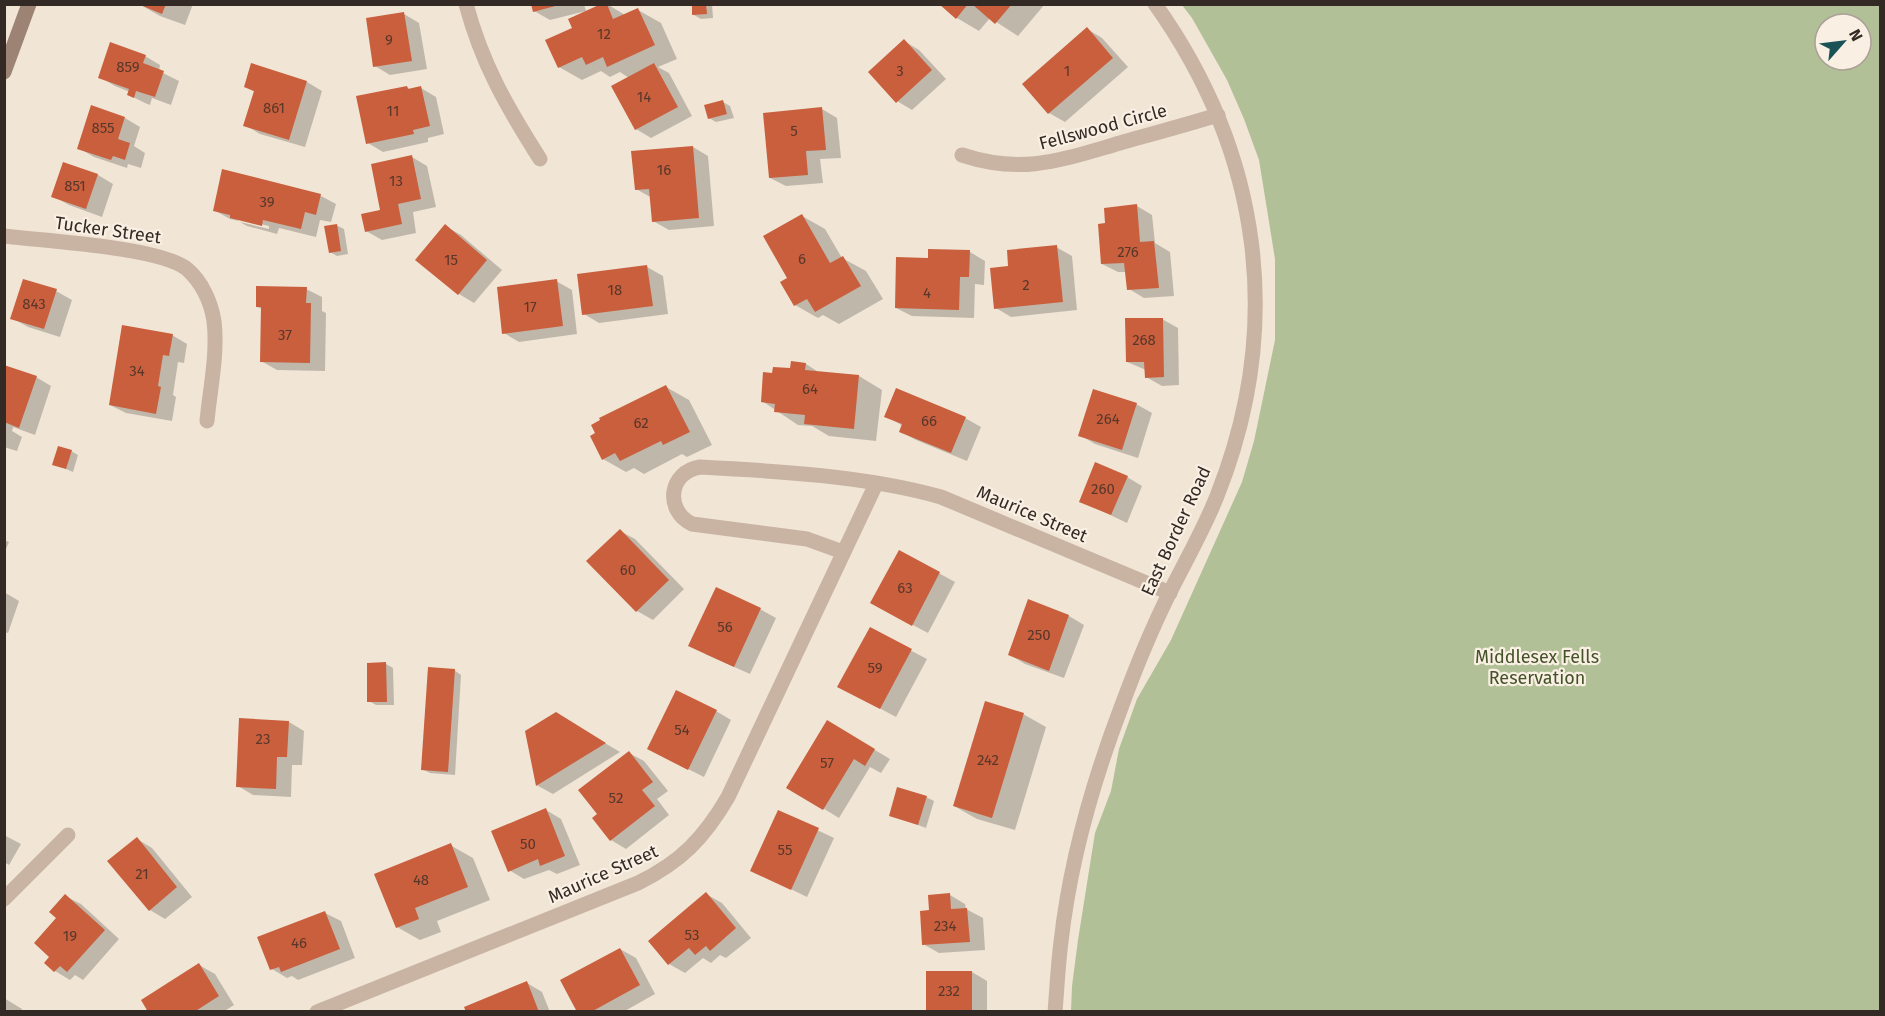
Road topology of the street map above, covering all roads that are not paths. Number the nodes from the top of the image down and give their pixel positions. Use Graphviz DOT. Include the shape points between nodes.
graph roads {
  1 [pos="29,4"];
  2 [pos="466,4"];
  3 [pos="1155,4"];
  4 [pos="4,72"];
  5 [pos="1218,115"];
  6 [pos="962,155"];
  7 [pos="540,159"];
  8 [pos="4,236"];
  9 [pos="207,421"];
  10 [pos="876,484"];
  11 [pos="843,552"];
  12 [pos="1170,593"];
  13 [pos="68,835"];
  14 [pos="4,898"];
  15 [pos="317,1011"];
  16 [pos="1055,1011"];
  1 -- 4 [label="main road"];
  2 -- 7 [label="street" via="490,75"];
  3 -- 5 [label="street, East Border Road" via="1179,37"];
  5 -- 6 [label="street, Fellswood Circle" via="1052,163 1006,165"];
  5 -- 12 [label="street, East Border Road" via="1247,211 1256,277 1253,353 1243,413 1224,477"];
  8 -- 9 [label="street, Tucker Street" via="155,256 187,269 208,299 214,322"];
  10 -- 11 [label="street, Maurice Street"];
  10 -- 11 [label="street, Maurice Street" via="700,466 686,472 676,483 675,507 692,524 807,539"];
  10 -- 12 [label="street, Maurice Street" via="940,497"];
  11 -- 15 [label="street, Maurice Street" via="728,797 684,855 639,883"];
  12 -- 16 [label="street, East Border Road" via="1122,703 1084,821 1061,942"];
  13 -- 14 [label="street"];
}
